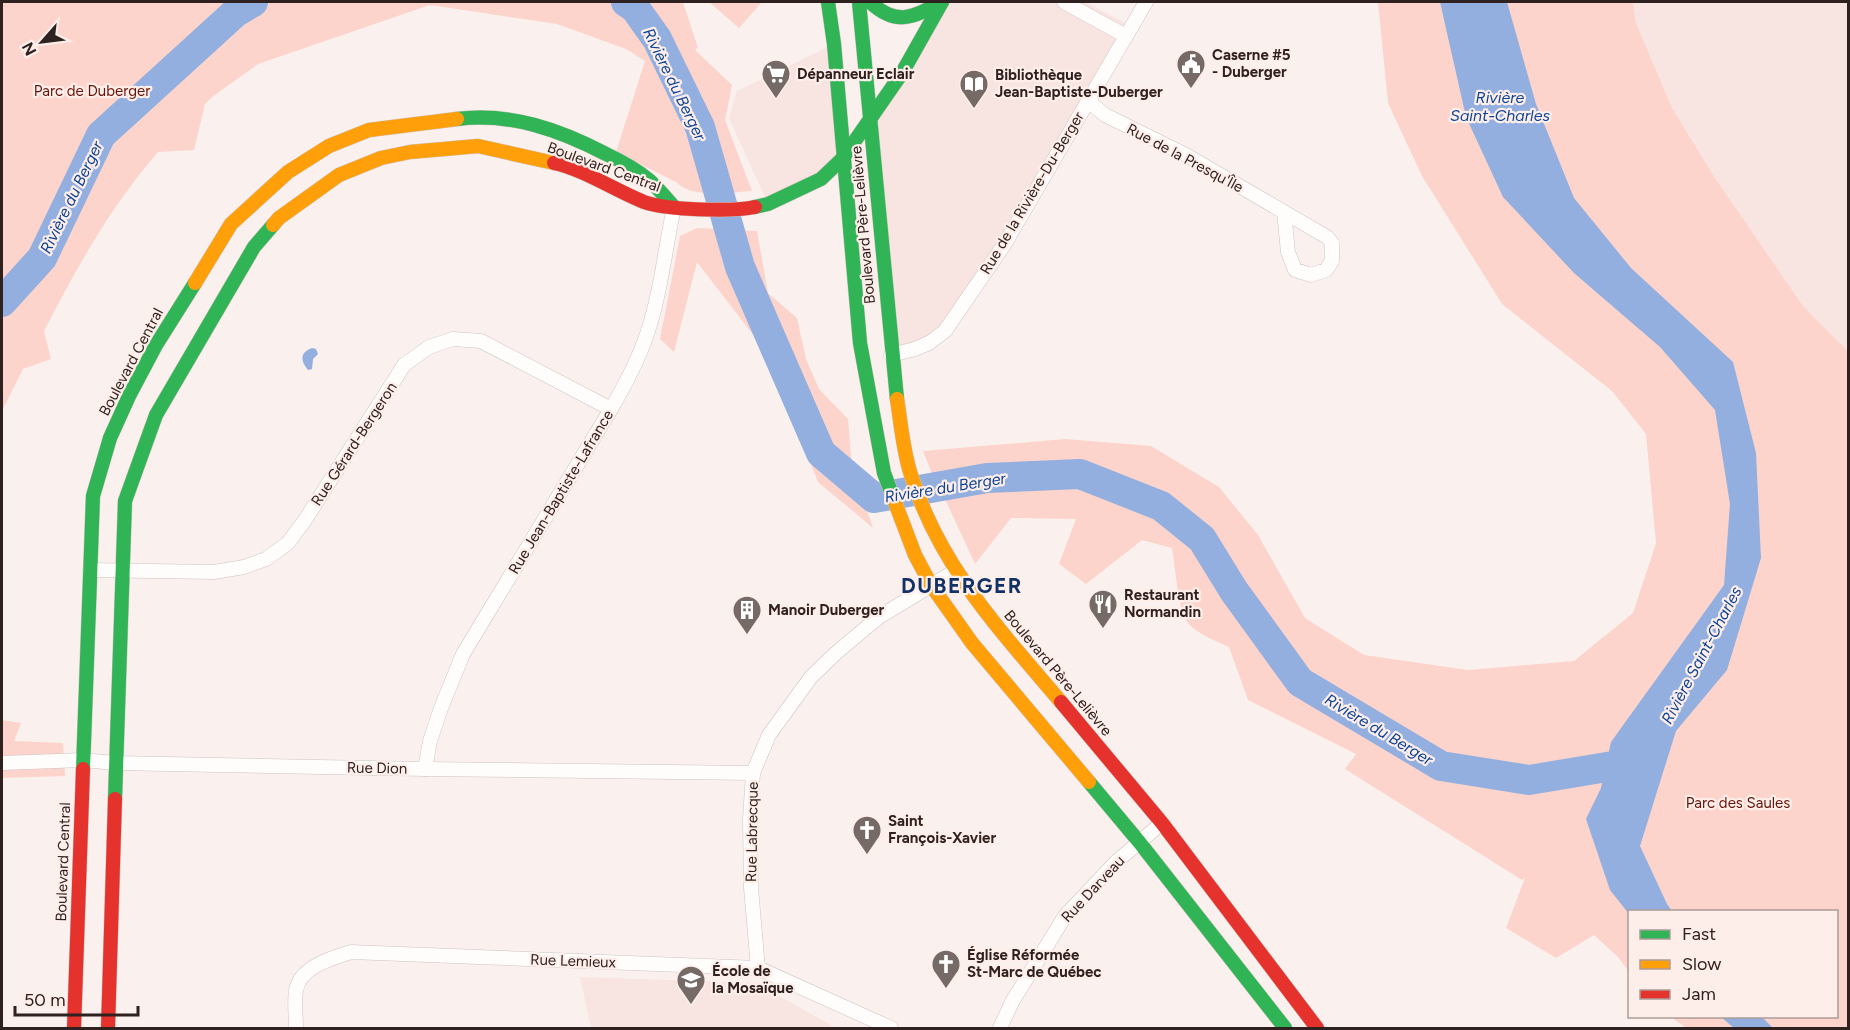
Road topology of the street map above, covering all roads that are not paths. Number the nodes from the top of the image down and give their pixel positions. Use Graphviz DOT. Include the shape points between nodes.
graph roads {
  1 [pos="828,2"];
  2 [pos="859,2"];
  3 [pos="870,2"];
  4 [pos="942,2"];
  5 [pos="1064,2"];
  6 [pos="1146,2"];
  7 [pos="1126,36"];
  8 [pos="1088,101"];
  9 [pos="870,118"];
  10 [pos="843,158"];
  11 [pos="674,207"];
  12 [pos="1284,212"];
  13 [pos="891,355"];
  14 [pos="611,409"];
  15 [pos="122,569"];
  16 [pos="90,570"];
  17 [pos="955,571"];
  18 [pos="931,585"];
  19 [pos="83,760"];
  20 [pos="2,763"];
  21 [pos="115,763"];
  22 [pos="425,770"];
  23 [pos="753,772"];
  24 [pos="1162,823"];
  25 [pos="1140,843"];
  26 [pos="759,968"];
  27 [pos="74,1029"];
  28 [pos="108,1029"];
  29 [pos="296,1029"];
  30 [pos="891,1029"];
  31 [pos="1000,1029"];
  32 [pos="1285,1029"];
  33 [pos="1317,1029"];
  1 -- 10 [label="street, Boulevard Père-Lelièvre"];
  2 -- 9 [label="street, Boulevard Père-Lelièvre"];
  3 -- 4 [label="street, Boulevard Central" via="898,19"];
  4 -- 9 [label="street, Boulevard Central" via="902,73"];
  5 -- 7 [label="street"];
  6 -- 7 [label="street, Rue de la Rivière-Du-Berger"];
  7 -- 8 [label="street, Rue de la Rivière-Du-Berger"];
  8 -- 12 [label="street, Rue de la Presqu'Île" via="1105,115 1186,155"];
  8 -- 13 [label="street, Rue de la Rivière-Du-Berger" via="1004,244 945,331 929,343"];
  9 -- 10 [label="street, Boulevard Central"];
  9 -- 13 [label="street, Boulevard Père-Lelièvre"];
  10 -- 11 [label="street, Boulevard Central" via="821,179 768,204 749,208"];
  10 -- 18 [label="street, Boulevard Père-Lelièvre" via="860,343 873,424 905,532"];
  11 -- 14 [label="street, Rue Jean-Baptiste-Lafrance" via="662,278 647,333 634,368"];
  11 -- 15 [label="street, Boulevard Central" via="647,203 561,165 477,146 381,158 339,175 312,192 279,218 254,247 156,415 125,501"];
  11 -- 16 [label="street, Boulevard Central" via="650,180 630,166 569,136 514,120 481,116 369,130 329,146 288,172 231,224 156,345 110,438 93,496"];
  12 -- 12 [label="street, Rue de la Presqu'Île" via="1288,252 1295,270 1311,275 1326,270 1332,261 1332,243"];
  13 -- 17 [label="street, Boulevard Père-Lelièvre" via="915,491"];
  14 -- 15 [label="street, Rue Gérard-Bergeron" via="481,341 453,339 429,347 404,365 299,528 288,543 266,559 214,572"];
  14 -- 22 [label="street, Rue Jean-Baptiste-Lafrance" via="463,654 433,730"];
  15 -- 16 [label="street, Rue Gérard-Bergeron"];
  15 -- 21 [label="street, Boulevard Central"];
  16 -- 19 [label="street, Boulevard Central"];
  17 -- 18 [label="street, Rue Labrecque"];
  17 -- 24 [label="street, Boulevard Père-Lelièvre" via="1005,638"];
  18 -- 23 [label="street, Rue Labrecque" via="879,617 811,677 769,735"];
  18 -- 25 [label="street, Boulevard Père-Lelièvre" via="972,644"];
  19 -- 20 [label="street, Rue Dion"];
  19 -- 21 [label="street, Rue Dion"];
  19 -- 27 [label="street, Boulevard Central"];
  21 -- 22 [label="street, Rue Dion"];
  21 -- 28 [label="street, Boulevard Central"];
  22 -- 23 [label="street, Rue Dion"];
  23 -- 26 [label="street, Rue Labrecque" via="751,888"];
  24 -- 25 [label="street, Rue Darveau"];
  24 -- 33 [label="street, Boulevard Père-Lelièvre"];
  25 -- 31 [label="street, Rue Darveau" via="1117,861 1065,916 1012,1002"];
  25 -- 32 [label="street, Boulevard Père-Lelièvre"];
  26 -- 29 [label="street, Rue Lemieux" via="351,952 308,971 296,989"];
  26 -- 30 [label="street, Rue Lemieux"];
}
